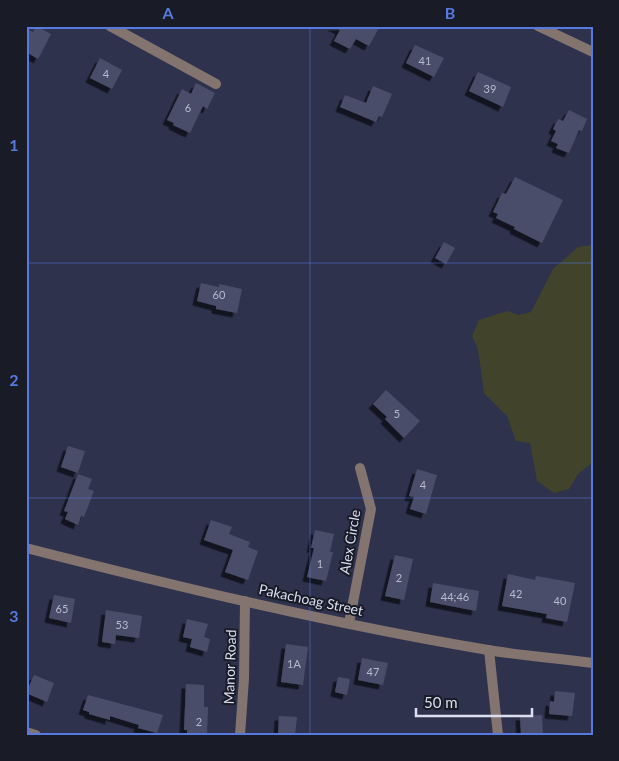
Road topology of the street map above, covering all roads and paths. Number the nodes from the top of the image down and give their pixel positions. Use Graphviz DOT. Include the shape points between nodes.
graph roads {
  1 [pos="110,26"];
  2 [pos="538,26"];
  3 [pos="593,52"];
  4 [pos="216,84"];
  5 [pos="360,468"];
  6 [pos="26,548"];
  7 [pos="245,601"];
  8 [pos="349,622"];
  9 [pos="489,650"];
  10 [pos="593,663"];
  11 [pos="26,732"];
  12 [pos="36,735"];
  13 [pos="240,735"];
  14 [pos="498,735"];
  1 -- 4 [label="street"];
  2 -- 3 [label="street"];
  5 -- 8 [label="street, Alex Circle" via="371,509"];
  6 -- 7 [label="street, Pakachoag Street"];
  7 -- 8 [label="street, Pakachoag Street"];
  7 -- 13 [label="street, Manor Road"];
  8 -- 9 [label="street, Pakachoag Street"];
  9 -- 10 [label="street, Pakachoag Street"];
  9 -- 14 [label="street"];
  11 -- 12 [label="street"];
}
